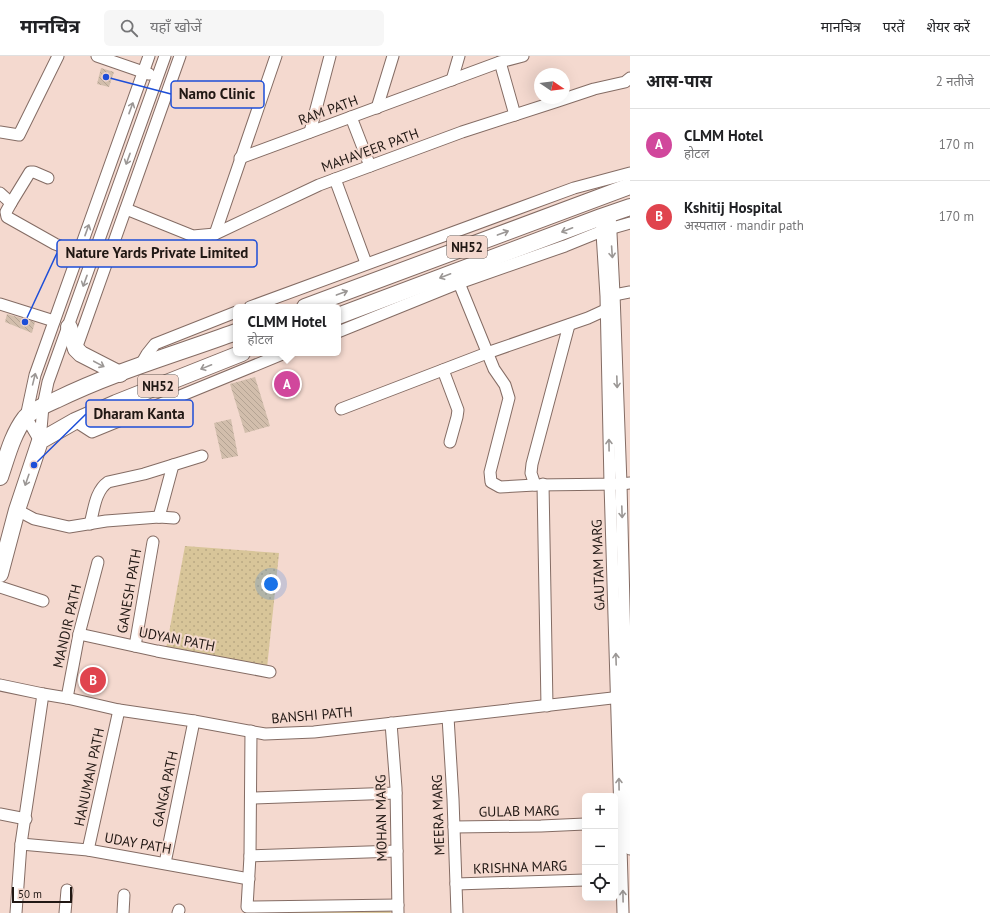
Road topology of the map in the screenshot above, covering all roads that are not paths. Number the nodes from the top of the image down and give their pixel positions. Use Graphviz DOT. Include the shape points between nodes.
graph roads {
  1 [pos="58,56"];
  2 [pos="97,56"];
  3 [pos="150,56"];
  4 [pos="165,56"];
  5 [pos="180,56"];
  6 [pos="276,56"];
  7 [pos="330,56"];
  8 [pos="393,56"];
  9 [pos="459,56"];
  10 [pos="523,56"];
  11 [pos="500,62"];
  12 [pos="144,72"];
  13 [pos="157,78"];
  14 [pos="630,78"];
  15 [pos="452,80"];
  16 [pos="377,108"];
  17 [pos="515,115"];
  18 [pos="351,117"];
  19 [pos="0,132"];
  20 [pos="310,132"];
  21 [pos="240,158"];
  22 [pos="370,166"];
  23 [pos="630,173"];
  24 [pos="48,178"];
  25 [pos="335,179"];
  26 [pos="630,186"];
  27 [pos="0,193"];
  28 [pos="12,203"];
  29 [pos="630,207"];
  30 [pos="126,209"];
  31 [pos="606,222"];
  32 [pos="630,223"];
  33 [pos="214,234"];
  34 [pos="78,253"];
  35 [pos="366,263"];
  36 [pos="459,283"];
  37 [pos="630,292"];
  38 [pos="610,295"];
  39 [pos="0,304"];
  40 [pos="258,304"];
  41 [pos="313,304"];
  42 [pos="610,308"];
  43 [pos="233,313"];
  44 [pos="341,315"];
  45 [pos="61,324"];
  46 [pos="569,324"];
  47 [pos="341,331"];
  48 [pos="233,333"];
  49 [pos="76,349"];
  50 [pos="487,353"];
  51 [pos="234,356"];
  52 [pos="278,356"];
  53 [pos="139,367"];
  54 [pos="443,370"];
  55 [pos="120,374"];
  56 [pos="43,406"];
  57 [pos="342,408"];
  58 [pos="26,417"];
  59 [pos="75,421"];
  60 [pos="40,441"];
  61 [pos="450,442"];
  62 [pos="4,452"];
  63 [pos="202,456"];
  64 [pos="173,465"];
  65 [pos="0,477"];
  66 [pos="620,483"];
  67 [pos="539,485"];
  68 [pos="17,510"];
  69 [pos="159,517"];
  70 [pos="174,518"];
  71 [pos="90,524"];
  72 [pos="153,542"];
  73 [pos="98,562"];
  74 [pos="0,574"];
  75 [pos="0,587"];
  76 [pos="43,601"];
  77 [pos="80,634"];
  78 [pos="135,646"];
  79 [pos="270,672"];
  80 [pos="0,686"];
  81 [pos="43,694"];
  82 [pos="625,697"];
  83 [pos="68,698"];
  84 [pos="547,706"];
  85 [pos="119,710"];
  86 [pos="448,717"];
  87 [pos="194,721"];
  88 [pos="392,723"];
  89 [pos="251,731"];
  90 [pos="396,793"];
  91 [pos="251,798"];
  92 [pos="0,814"];
  93 [pos="26,819"];
  94 [pos="622,822"];
  95 [pos="582,824"];
  96 [pos="454,827"];
  97 [pos="21,844"];
  98 [pos="88,850"];
  99 [pos="630,850"];
  100 [pos="397,851"];
  101 [pos="250,856"];
  102 [pos="165,863"];
  103 [pos="622,879"];
  104 [pos="249,880"];
  105 [pos="582,880"];
  106 [pos="456,884"];
  107 [pos="67,890"];
  108 [pos="124,895"];
  109 [pos="398,909"];
  110 [pos="250,910"];
  111 [pos="16,913"];
  112 [pos="65,913"];
  113 [pos="123,913"];
  114 [pos="457,913"];
  115 [pos="623,913"];
  1 -- 19 [label="street" via="19,135"];
  2 -- 12 [label="street"];
  3 -- 12 [label="street"];
  4 -- 13 [label="street"];
  5 -- 30 [label="street"];
  6 -- 21 [label="street"];
  7 -- 20 [label="street"];
  8 -- 16 [label="street"];
  9 -- 15 [label="street"];
  10 -- 11 [label="street, RAM PATH"];
  11 -- 15 [label="street, RAM PATH"];
  11 -- 17 [label="street"];
  12 -- 13 [label="street"];
  34 -- 12 [label="street, one-way"];
  13 -- 45 [label="street, one-way"];
  14 -- 17 [label="street, MAHAVEER PATH" via="625,82 594,89"];
  15 -- 16 [label="street, RAM PATH"];
  16 -- 18 [label="street, RAM PATH"];
  17 -- 22 [label="street, MAHAVEER PATH"];
  18 -- 20 [label="street, RAM PATH"];
  18 -- 22 [label="street"];
  20 -- 21 [label="street, RAM PATH"];
  21 -- 33 [label="street"];
  22 -- 25 [label="street, MAHAVEER PATH"];
  23 -- 35 [label="street" via="574,188"];
  24 -- 28 [label="street" via="30,172"];
  25 -- 33 [label="street, MAHAVEER PATH"];
  25 -- 35 [label="street"];
  41 -- 26 [label="highway, NH52, one-way"];
  27 -- 28 [label="street"];
  28 -- 34 [label="street" via="6,212 7,217 55,244"];
  29 -- 31 [label="highway, NH52"];
  30 -- 33 [label="street, MAHAVEER PATH" via="193,236"];
  30 -- 49 [label="street"];
  31 -- 32 [label="street"];
  31 -- 36 [label="street" via="565,246"];
  31 -- 38 [label="street, GAUTAM MARG"];
  31 -- 44 [label="highway, NH52, one-way"];
  34 -- 45 [label="street"];
  35 -- 40 [label="street"];
  36 -- 47 [label="street"];
  36 -- 50 [label="street"];
  37 -- 38 [label="street"];
  38 -- 42 [label="street, GAUTAM MARG"];
  39 -- 45 [label="street"];
  42 -- 46 [label="street"];
  42 -- 66 [label="street, GAUTAM MARG"];
  43 -- 53 [label="street" via="155,344"];
  45 -- 49 [label="highway"];
  45 -- 56 [label="street"];
  58 -- 45 [label="street, one-way" via="35,375"];
  46 -- 50 [label="street"];
  46 -- 67 [label="street" via="532,464 531,473"];
  48 -- 53 [label="highway, NH52"];
  49 -- 55 [label="highway, one-way"];
  50 -- 54 [label="street"];
  50 -- 67 [label="street" via="505,385 509,398 490,472 491,482 500,487"];
  51 -- 59 [label="highway, NH52, one-way"];
  52 -- 59 [label="street" via="92,432"];
  53 -- 55 [label="highway, NH52"];
  54 -- 57 [label="street"];
  54 -- 61 [label="street" via="458,410"];
  55 -- 56 [label="highway, NH52"];
  56 -- 58 [label="highway, NH52"];
  56 -- 60 [label="street"];
  58 -- 60 [label="street"];
  58 -- 62 [label="highway, NH52"];
  59 -- 60 [label="highway, NH52"];
  60 -- 68 [label="highway, one-way"];
  62 -- 65 [label="highway, NH52"];
  63 -- 64 [label="street"];
  64 -- 69 [label="street"];
  64 -- 71 [label="street" via="108,482 98,492"];
  66 -- 67 [label="street"];
  66 -- 82 [label="street, GAUTAM MARG"];
  67 -- 84 [label="street"];
  68 -- 71 [label="street" via="34,519 69,527"];
  68 -- 74 [label="highway"];
  69 -- 70 [label="street"];
  69 -- 71 [label="street"];
  72 -- 78 [label="street, GANESH PATH"];
  73 -- 77 [label="street, MANDIR PATH"];
  75 -- 76 [label="street"];
  77 -- 78 [label="street, UDYAN PATH"];
  77 -- 83 [label="street, MANDIR PATH"];
  78 -- 79 [label="street, UDYAN PATH"];
  80 -- 81 [label="street, BANSHI PATH"];
  81 -- 83 [label="street, BANSHI PATH"];
  81 -- 93 [label="street"];
  82 -- 84 [label="street, BANSHI PATH"];
  82 -- 94 [label="street, GAUTAM MARG"];
  83 -- 85 [label="street, BANSHI PATH"];
  84 -- 86 [label="street, BANSHI PATH"];
  85 -- 87 [label="street, BANSHI PATH"];
  85 -- 98 [label="street, HANUMAN PATH"];
  86 -- 88 [label="street, BANSHI PATH"];
  86 -- 96 [label="street, MEERA MARG"];
  87 -- 89 [label="street, BANSHI PATH"];
  87 -- 102 [label="street, GANGA PATH"];
  88 -- 89 [label="street, BANSHI PATH" via="314,732 265,734"];
  88 -- 90 [label="street, MOHAN MARG"];
  89 -- 91 [label="street"];
  90 -- 91 [label="street"];
  90 -- 100 [label="street, MOHAN MARG"];
  91 -- 101 [label="street"];
  92 -- 93 [label="street"];
  93 -- 97 [label="street"];
  94 -- 99 [label="street"];
  94 -- 103 [label="street, GAUTAM MARG"];
  95 -- 96 [label="street, GULAB MARG"];
  96 -- 106 [label="street, MEERA MARG"];
  97 -- 98 [label="street, UDAY PATH"];
  97 -- 111 [label="street"];
  98 -- 102 [label="street, UDAY PATH"];
  100 -- 101 [label="street"];
  100 -- 109 [label="street, MOHAN MARG"];
  101 -- 104 [label="street"];
  102 -- 104 [label="street, UDAY PATH"];
  115 -- 103 [label="street, GAUTAM MARG, one-way"];
  104 -- 110 [label="street" via="247,907"];
  105 -- 106 [label="street, KRISHNA MARG"];
  106 -- 114 [label="street, MEERA MARG"];
  107 -- 112 [label="street"];
  108 -- 113 [label="street"];
  109 -- 110 [label="street"];
}
